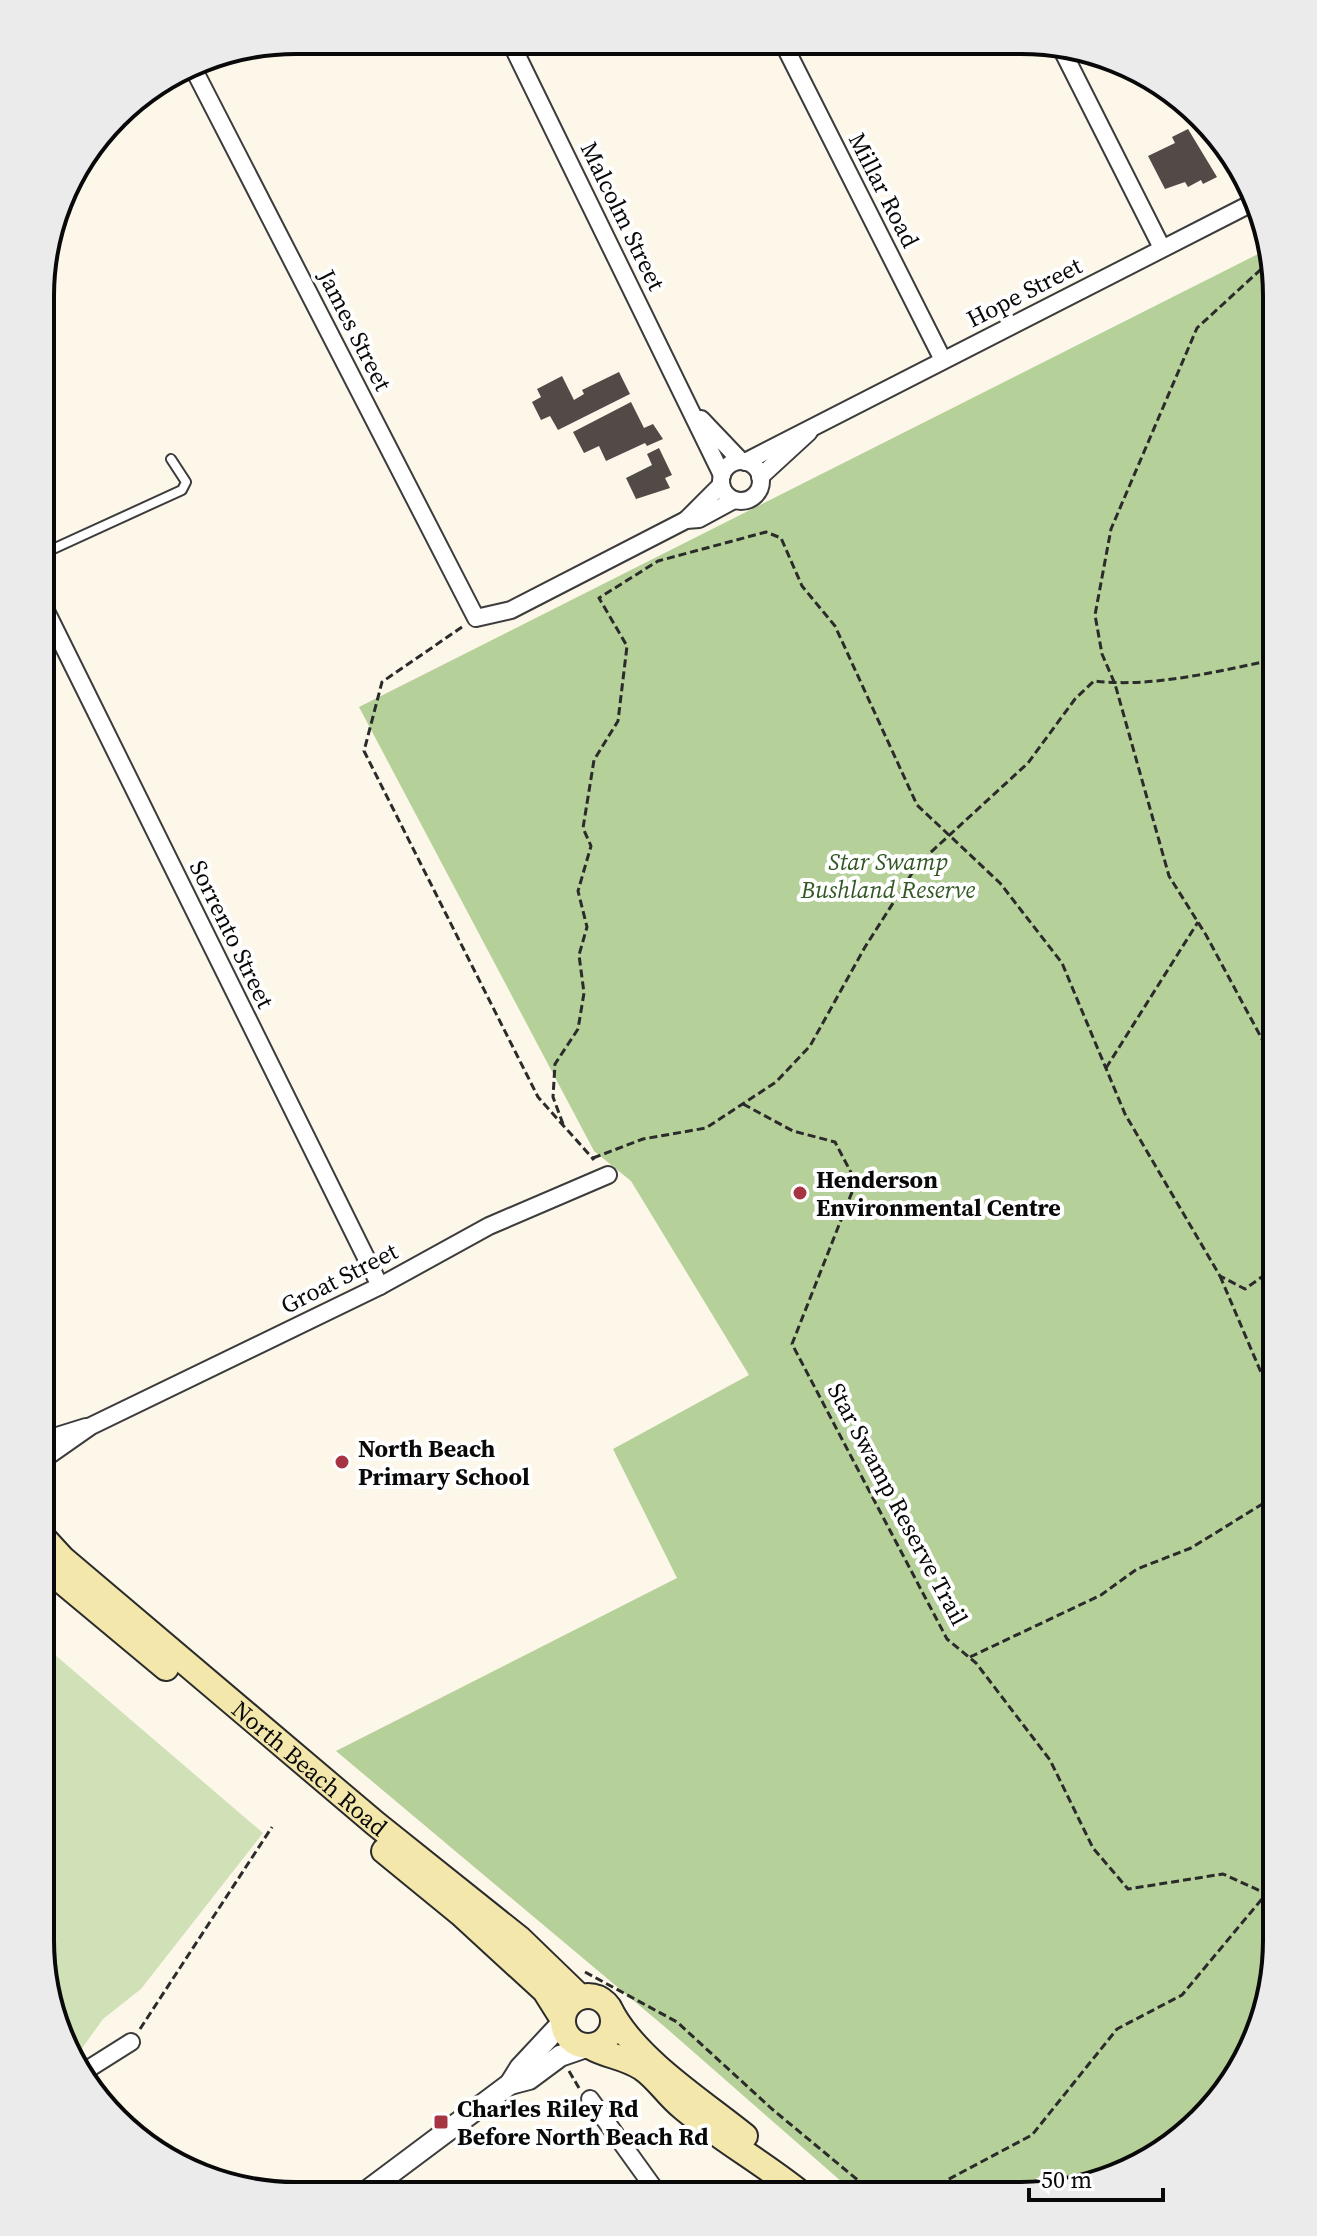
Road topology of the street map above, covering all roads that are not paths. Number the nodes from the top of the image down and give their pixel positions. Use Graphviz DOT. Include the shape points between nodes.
graph roads {
  1 [pos="516,54"];
  2 [pos="789,54"];
  3 [pos="1066,59"];
  4 [pos="197,75"];
  5 [pos="1246,206"];
  6 [pos="1162,248"];
  7 [pos="943,360"];
  8 [pos="694,413"];
  9 [pos="812,427"];
  10 [pos="171,459"];
  11 [pos="743,461"];
  12 [pos="760,477"];
  13 [pos="721,480"];
  14 [pos="734,500"];
  15 [pos="686,520"];
  16 [pos="54,549"];
  17 [pos="54,627"];
  18 [pos="608,1175"];
  19 [pos="380,1286"];
  20 [pos="91,1426"];
  21 [pos="54,1437"];
  22 [pos="54,1452"];
  23 [pos="54,1549"];
  24 [pos="54,1575"];
  25 [pos="580,1997"];
  26 [pos="613,2015"];
  27 [pos="562,2021"];
  28 [pos="131,2042"];
  29 [pos="588,2047"];
  30 [pos="91,2068"];
  31 [pos="510,2084"];
  32 [pos="590,2099"];
  33 [pos="765,2164"];
  34 [pos="379,2182"];
  35 [pos="650,2182"];
  36 [pos="787,2182"];
  1 -- 8 [label="street, Malcolm Street"];
  2 -- 7 [label="street, Millar Road"];
  3 -- 6 [label="street"];
  4 -- 15 [label="street, James Street" via="476,618 511,610"];
  5 -- 6 [label="street, Hope Street"];
  6 -- 7 [label="street, Hope Street"];
  7 -- 9 [label="street, Hope Street"];
  8 -- 11 [label="street, Malcolm Street"];
  8 -- 13 [label="street, Malcolm Street"];
  9 -- 11 [label="street, Hope Street"];
  9 -- 12 [label="street, Hope Street"];
  10 -- 16 [label="lane" via="186,482 182,490"];
  11 -- 12 [label="street"];
  11 -- 13 [label="street" via="731,464"];
  12 -- 14 [label="street" via="754,497"];
  13 -- 14 [label="street"];
  13 -- 15 [label="street"];
  14 -- 15 [label="street" via="699,519"];
  17 -- 19 [label="street, Sorrento Street"];
  18 -- 19 [label="street, Groat Street" via="489,1226"];
  19 -- 20 [label="street, Groat Street"];
  20 -- 21 [label="street, Groat Street"];
  20 -- 22 [label="street, Groat Street"];
  23 -- 25 [label="main road, North Beach Road" via="247,1716 520,1939"];
  24 -- 27 [label="main road, North Beach Road" via="461,1914 545,1991"];
  25 -- 26 [label="main road, North Beach Road" via="604,2001"];
  25 -- 27 [label="main road" via="568,2005"];
  26 -- 29 [label="main road" via="606,2039"];
  26 -- 33 [label="main road, North Beach Road" via="670,2075 748,2139"];
  27 -- 29 [label="main road, North Beach Road" via="570,2040"];
  27 -- 31 [label="street"];
  28 -- 30 [label="street"];
  29 -- 31 [label="street"];
  29 -- 33 [label="main road, North Beach Road" via="614,2053 646,2071 679,2106 740,2152"];
  31 -- 34 [label="street"];
  32 -- 35 [label="street"];
  33 -- 36 [label="main road, North Beach Road"];
}
